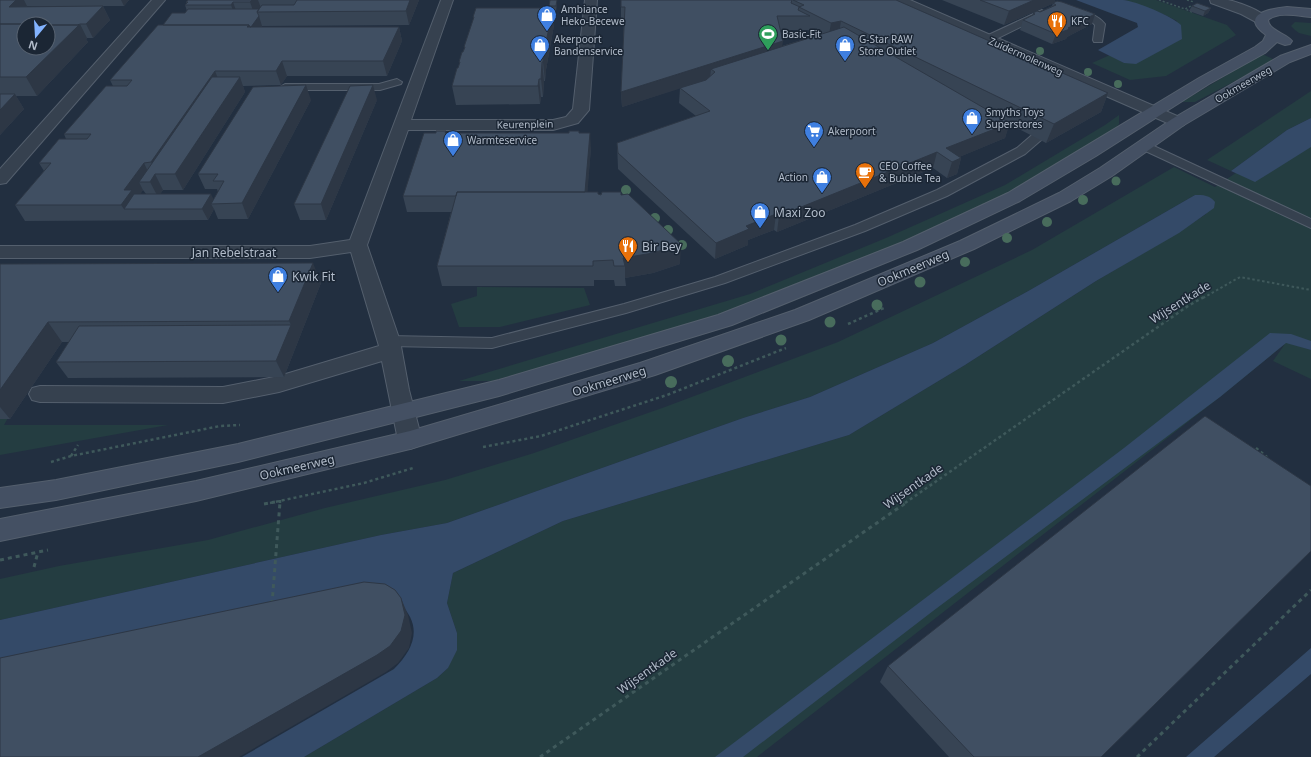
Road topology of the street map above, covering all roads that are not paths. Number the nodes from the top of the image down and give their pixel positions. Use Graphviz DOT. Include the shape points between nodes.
graph roads {
  1 [pos="158,0"];
  2 [pos="447,0"];
  3 [pos="591,0"];
  4 [pos="898,0"];
  5 [pos="1216,0"];
  6 [pos="1240,0"];
  7 [pos="1051,8"];
  8 [pos="1063,8"];
  9 [pos="1277,11"];
  10 [pos="1311,13"];
  11 [pos="1267,27"];
  12 [pos="988,39"];
  13 [pos="1098,40"];
  14 [pos="1311,49"];
  15 [pos="296,79"];
  16 [pos="397,82"];
  17 [pos="418,82"];
  18 [pos="276,87"];
  19 [pos="1154,112"];
  20 [pos="1178,122"];
  21 [pos="1060,123"];
  22 [pos="402,125"];
  23 [pos="1143,145"];
  24 [pos="0,179"];
  25 [pos="1311,224"];
  26 [pos="358,245"];
  27 [pos="0,252"];
  28 [pos="390,345"];
  29 [pos="40,394"];
  30 [pos="407,425"];
  31 [pos="0,498"];
  32 [pos="0,530"];
  1 -- 24 [label="street"];
  2 -- 17 [label="street"];
  3 -- 22 [label="street, Keurenplein" via="581,110 572,120 553,125"];
  4 -- 12 [label="street, Zuidermolenweg"];
  5 -- 11 [label="street" via="1246,11"];
  6 -- 9 [label="street"];
  7 -- 12 [label="lane"];
  8 -- 13 [label="lane" via="1098,22"];
  9 -- 10 [label="main road"];
  9 -- 11 [label="main road, Ookmeerweg" via="1264,16"];
  11 -- 14 [label="main road" via="1286,41"];
  11 -- 19 [label="main road, Ookmeerweg" via="1269,43 1260,50"];
  12 -- 19 [label="street, Zuidermolenweg"];
  14 -- 20 [label="main road, Ookmeerweg" via="1285,59"];
  15 -- 16 [label="lane" via="386,79"];
  16 -- 17 [label="lane"];
  16 -- 18 [label="lane" via="380,87"];
  17 -- 22 [label="street"];
  19 -- 20 [label="street"];
  19 -- 30 [label="main road, Ookmeerweg" via="1014,197 876,260 725,320 499,388"];
  20 -- 23 [label="main road, Ookmeerweg"];
  21 -- 28 [label="lane" via="1036,138 1022,152 942,193 860,228 720,280 492,343"];
  22 -- 26 [label="street"];
  23 -- 25 [label="lane"];
  23 -- 30 [label="main road, Ookmeerweg" via="1065,197 967,245 802,315 647,369"];
  26 -- 27 [label="street, Jan Rebelstraat" via="310,252"];
  26 -- 28 [label="street"];
  28 -- 29 [label="street" via="279,384 223,395"];
  28 -- 30 [label="street"];
  30 -- 31 [label="main road, Ookmeerweg" via="238,453 56,490"];
  30 -- 32 [label="main road" via="240,466 196,491"];
}
